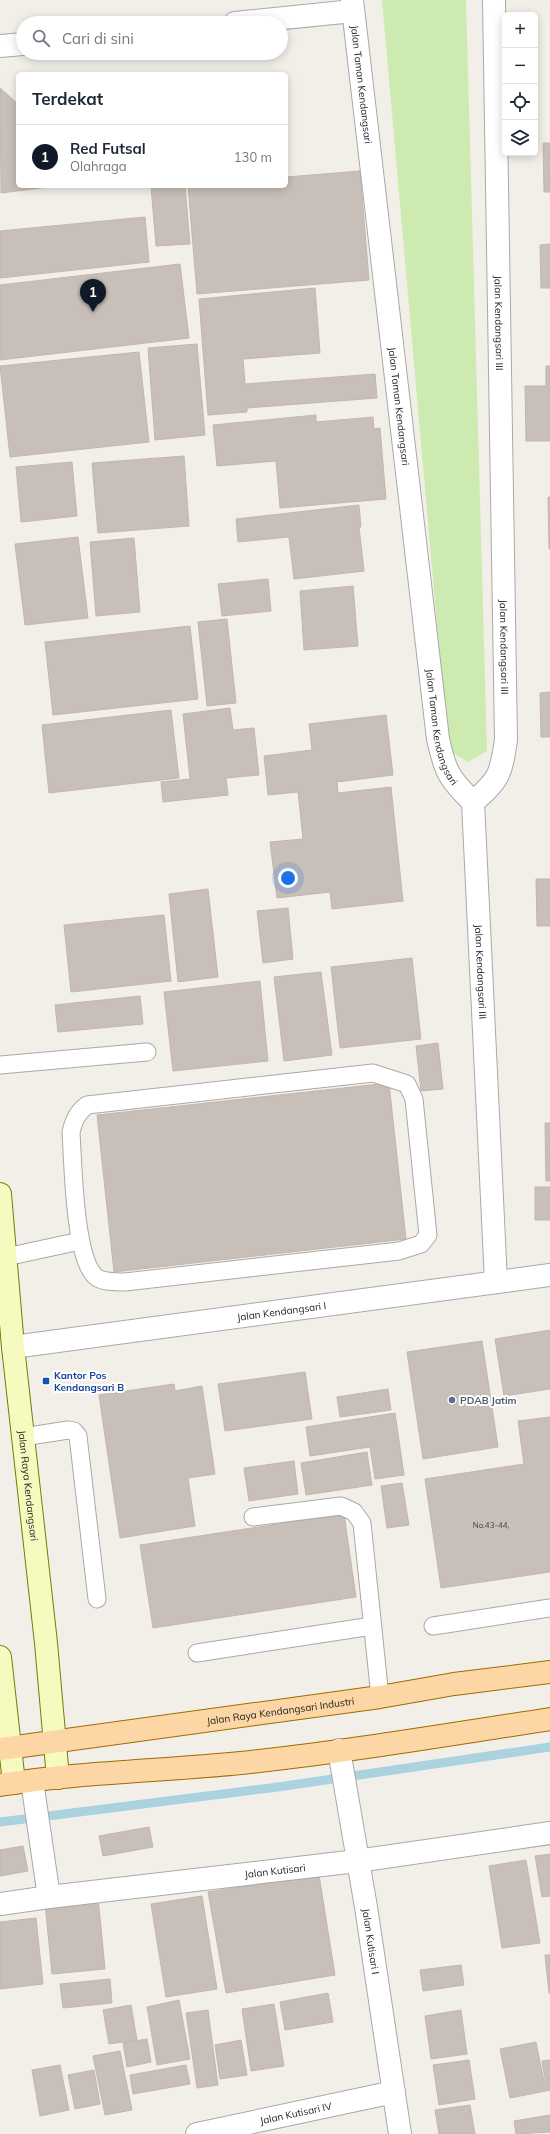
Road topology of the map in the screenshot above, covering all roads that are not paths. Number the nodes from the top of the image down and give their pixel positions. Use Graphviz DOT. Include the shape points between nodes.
graph roads {
  1 [pos="494,0"];
  2 [pos="353,6"];
  3 [pos="283,16"];
  4 [pos="16,45"];
  5 [pos="0,46"];
  6 [pos="473,802"];
  7 [pos="147,1052"];
  8 [pos="0,1065"];
  9 [pos="0,1194"];
  10 [pos="80,1241"];
  11 [pos="6,1257"];
  12 [pos="550,1275"];
  13 [pos="496,1282"];
  14 [pos="14,1347"];
  15 [pos="23,1437"];
  16 [pos="254,1517"];
  17 [pos="97,1599"];
  18 [pos="550,1608"];
  19 [pos="372,1626"];
  20 [pos="433,1626"];
  21 [pos="197,1653"];
  22 [pos="0,1657"];
  23 [pos="550,1672"];
  24 [pos="380,1697"];
  25 [pos="550,1719"];
  26 [pos="54,1742"];
  27 [pos="6,1748"];
  28 [pos="340,1760"];
  29 [pos="58,1778"];
  30 [pos="20,1787"];
  31 [pos="550,1833"];
  32 [pos="357,1861"];
  33 [pos="49,1896"];
  34 [pos="0,1904"];
  35 [pos="394,2092"];
  36 [pos="197,2134"];
  37 [pos="400,2134"];
  1 -- 6 [label="street, Jalan Kendangsari III" via="506,740 502,767 491,787"];
  2 -- 3 [label="street"];
  2 -- 6 [label="street, Jalan Taman Kendangsari" via="438,739 445,767 457,787"];
  4 -- 5 [label="street"];
  6 -- 13 [label="street, Jalan Kendangsari III"];
  7 -- 8 [label="lane"];
  9 -- 11 [label="main road, Jalan Raya Kendangsari"];
  10 -- 10 [label="lane" via="88,1266 95,1276 103,1281 125,1282 400,1251 421,1244 428,1235 414,1099 407,1084 372,1073 87,1105 73,1121 71,1132"];
  10 -- 11 [label="lane"];
  11 -- 14 [label="main road, Jalan Raya Kendangsari"];
  12 -- 13 [label="street, Jalan Kendangsari I"];
  13 -- 14 [label="street, Jalan Kendangsari I"];
  14 -- 15 [label="main road, Jalan Raya Kendangsari"];
  15 -- 17 [label="lane" via="68,1430 74,1431 78,1436"];
  15 -- 26 [label="main road, Jalan Raya Kendangsari"];
  16 -- 19 [label="lane" via="341,1506 354,1512 362,1523"];
  18 -- 20 [label="lane"];
  19 -- 21 [label="lane"];
  19 -- 24 [label="lane"];
  22 -- 27 [label="main road"];
  23 -- 24 [label="main road, Jalan Raya Kendangsari Industri" via="454,1684"];
  24 -- 26 [label="main road, Jalan Raya Kendangsari Industri"];
  25 -- 28 [label="main road" via="437,1737"];
  26 -- 27 [label="main road, Jalan Raya Kendangsari Industri"];
  26 -- 29 [label="main road, Jalan Raya Kendangsari"];
  27 -- 30 [label="main road"];
  28 -- 29 [label="main road" via="228,1764"];
  28 -- 32 [label="street, Jalan Kutisari I"];
  29 -- 30 [label="main road"];
  30 -- 33 [label="street" via="42,1845"];
  31 -- 32 [label="street, Jalan Kutisari"];
  32 -- 33 [label="street, Jalan Kutisari"];
  32 -- 35 [label="street, Jalan Kutisari I"];
  33 -- 34 [label="street, Jalan Kutisari"];
  35 -- 36 [label="street, Jalan Kutisari IV"];
  35 -- 37 [label="street, Jalan Kutisari I"];
}
